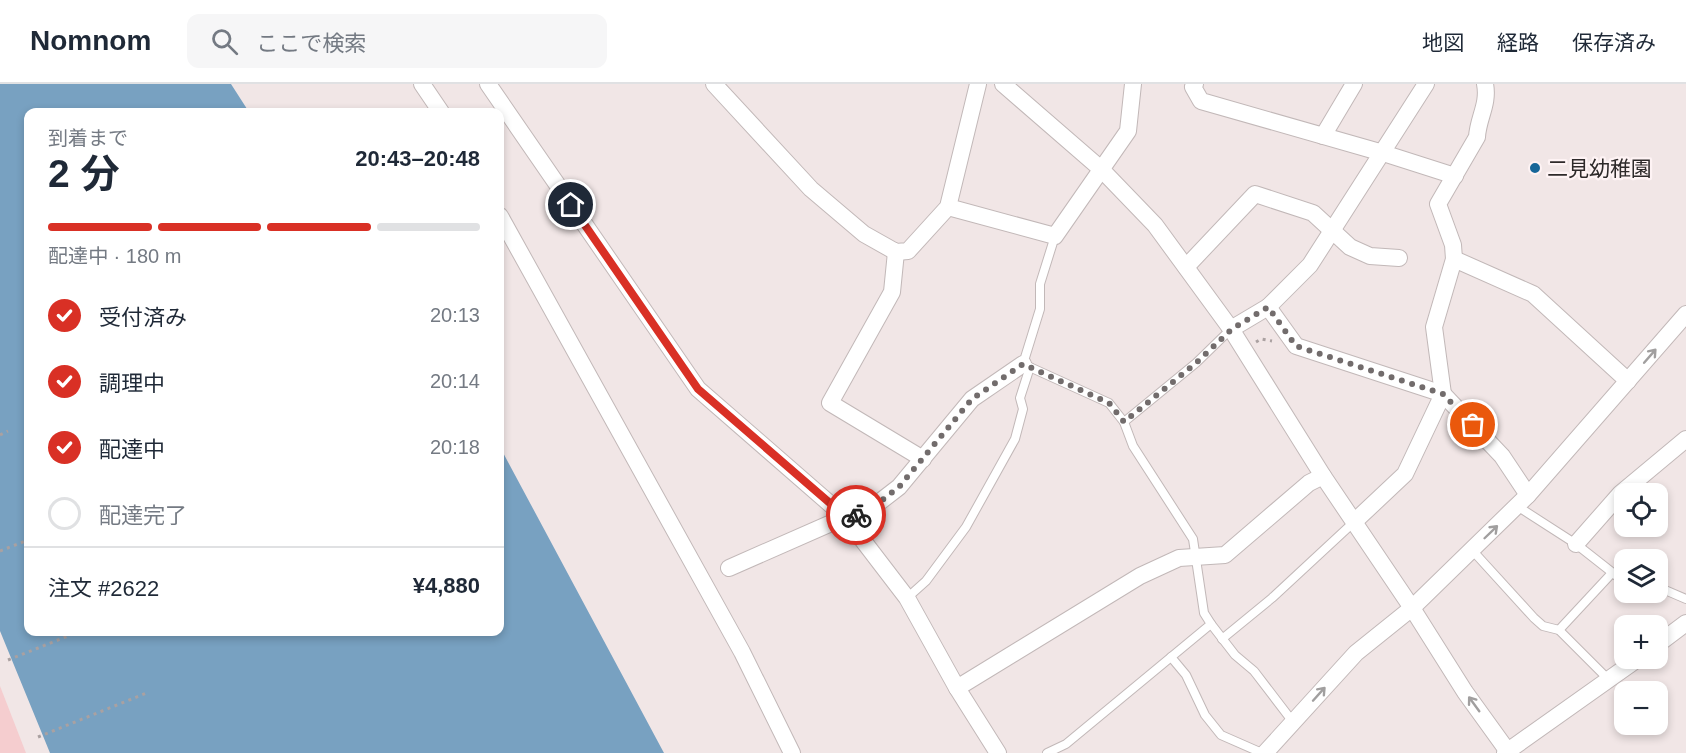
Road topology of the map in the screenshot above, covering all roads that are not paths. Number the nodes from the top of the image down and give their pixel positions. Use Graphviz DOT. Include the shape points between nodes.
graph roads {
  1 [pos="422,84"];
  2 [pos="488,84"];
  3 [pos="714,84"];
  4 [pos="978,84"];
  5 [pos="1003,84"];
  6 [pos="1133,84"];
  7 [pos="1195,84"];
  8 [pos="1354,84"];
  9 [pos="1426,84"];
  10 [pos="1485,84"];
  11 [pos="438,108"];
  12 [pos="1323,136"];
  13 [pos="1383,153"];
  14 [pos="1101,169"];
  15 [pos="1455,176"];
  16 [pos="948,207"];
  17 [pos="504,223"];
  18 [pos="1332,231"];
  19 [pos="1055,236"];
  20 [pos="896,252"];
  21 [pos="1399,258"];
  22 [pos="1454,259"];
  23 [pos="1186,267"];
  24 [pos="1268,307"];
  25 [pos="1686,314"];
  26 [pos="1232,329"];
  27 [pos="1027,365"];
  28 [pos="1628,381"];
  29 [pos="1443,394"];
  30 [pos="1124,422"];
  31 [pos="1686,439"];
  32 [pos="923,459"];
  33 [pos="1323,476"];
  34 [pos="1522,501"];
  35 [pos="846,517"];
  36 [pos="1354,522"];
  37 [pos="1575,544"];
  38 [pos="1472,550"];
  39 [pos="1197,557"];
  40 [pos="729,568"];
  41 [pos="1612,573"];
  42 [pos="1668,591"];
  43 [pos="908,598"];
  44 [pos="1686,598"];
  45 [pos="1412,608"];
  46 [pos="1686,623"];
  47 [pos="1211,624"];
  48 [pos="1559,630"];
  49 [pos="1668,636"];
  50 [pos="1222,639"];
  51 [pos="1171,657"];
  52 [pos="1624,669"];
  53 [pos="1609,681"];
  54 [pos="957,688"];
  55 [pos="1293,722"];
  56 [pos="1507,752"];
  57 [pos="792,753"];
  58 [pos="998,753"];
  59 [pos="1047,753"];
  60 [pos="1264,753"];
  1 -- 11 [label="street"];
  2 -- 35 [label="street" via="698,389"];
  3 -- 20 [label="street" via="811,189 864,234"];
  4 -- 16 [label="street"];
  5 -- 14 [label="street"];
  6 -- 14 [label="street" via="1128,131"];
  7 -- 12 [label="street" via="1201,101"];
  8 -- 12 [label="street"];
  9 -- 13 [label="street"];
  10 -- 15 [label="street" via="1487,96 1478,137"];
  12 -- 13 [label="street"];
  13 -- 15 [label="street"];
  13 -- 18 [label="street"];
  14 -- 19 [label="street"];
  14 -- 23 [label="street" via="1155,225"];
  15 -- 22 [label="street" via="1438,204"];
  16 -- 19 [label="street"];
  16 -- 20 [label="street" via="908,251"];
  17 -- 57 [label="street" via="742,652"];
  18 -- 21 [label="street" via="1350,247 1370,256"];
  18 -- 23 [label="street" via="1313,213 1255,194"];
  18 -- 24 [label="street" via="1310,265"];
  19 -- 27 [label="lane" via="1040,284 1040,309"];
  20 -- 32 [label="street" via="892,292 830,403"];
  22 -- 28 [label="street" via="1533,294"];
  22 -- 29 [label="street" via="1434,327"];
  23 -- 26 [label="street"];
  24 -- 26 [label="street"];
  24 -- 29 [label="street" via="1296,346"];
  28 -- 25 [label="street, one-way"];
  26 -- 30 [label="lane"];
  26 -- 33 [label="street"];
  27 -- 30 [label="lane" via="1109,403"];
  27 -- 32 [label="street" via="972,399"];
  27 -- 43 [label="lane" via="1020,398 1023,409 1015,439 966,527 926,581"];
  28 -- 34 [label="street"];
  29 -- 34 [label="street" via="1502,456"];
  29 -- 36 [label="street" via="1405,474"];
  30 -- 39 [label="lane" via="1133,446 1193,538"];
  31 -- 37 [label="street" via="1620,494"];
  32 -- 35 [label="street" via="899,487 864,514"];
  33 -- 36 [label="street"];
  33 -- 39 [label="street" via="1309,483 1225,555"];
  34 -- 37 [label="lane"];
  38 -- 34 [label="street, one-way"];
  35 -- 40 [label="street"];
  35 -- 43 [label="street"];
  36 -- 45 [label="street"];
  36 -- 50 [label="lane"];
  37 -- 41 [label="lane"];
  38 -- 45 [label="street"];
  38 -- 48 [label="lane" via="1534,618 1543,626"];
  39 -- 47 [label="lane" via="1204,613"];
  39 -- 54 [label="street" via="1179,558 1140,576"];
  41 -- 48 [label="lane"];
  42 -- 44 [label="lane"];
  43 -- 54 [label="street"];
  55 -- 45 [label="street, one-way" via="1356,653"];
  56 -- 45 [label="street, one-way"];
  46 -- 49 [label="street"];
  47 -- 50 [label="lane"];
  47 -- 51 [label="lane"];
  48 -- 53 [label="lane"];
  50 -- 55 [label="lane" via="1235,656 1254,670"];
  51 -- 59 [label="lane" via="1066,744"];
  51 -- 60 [label="lane" via="1221,735"];
  52 -- 53 [label="street"];
  53 -- 56 [label="street"];
  54 -- 58 [label="street"];
  55 -- 60 [label="street"];
}
